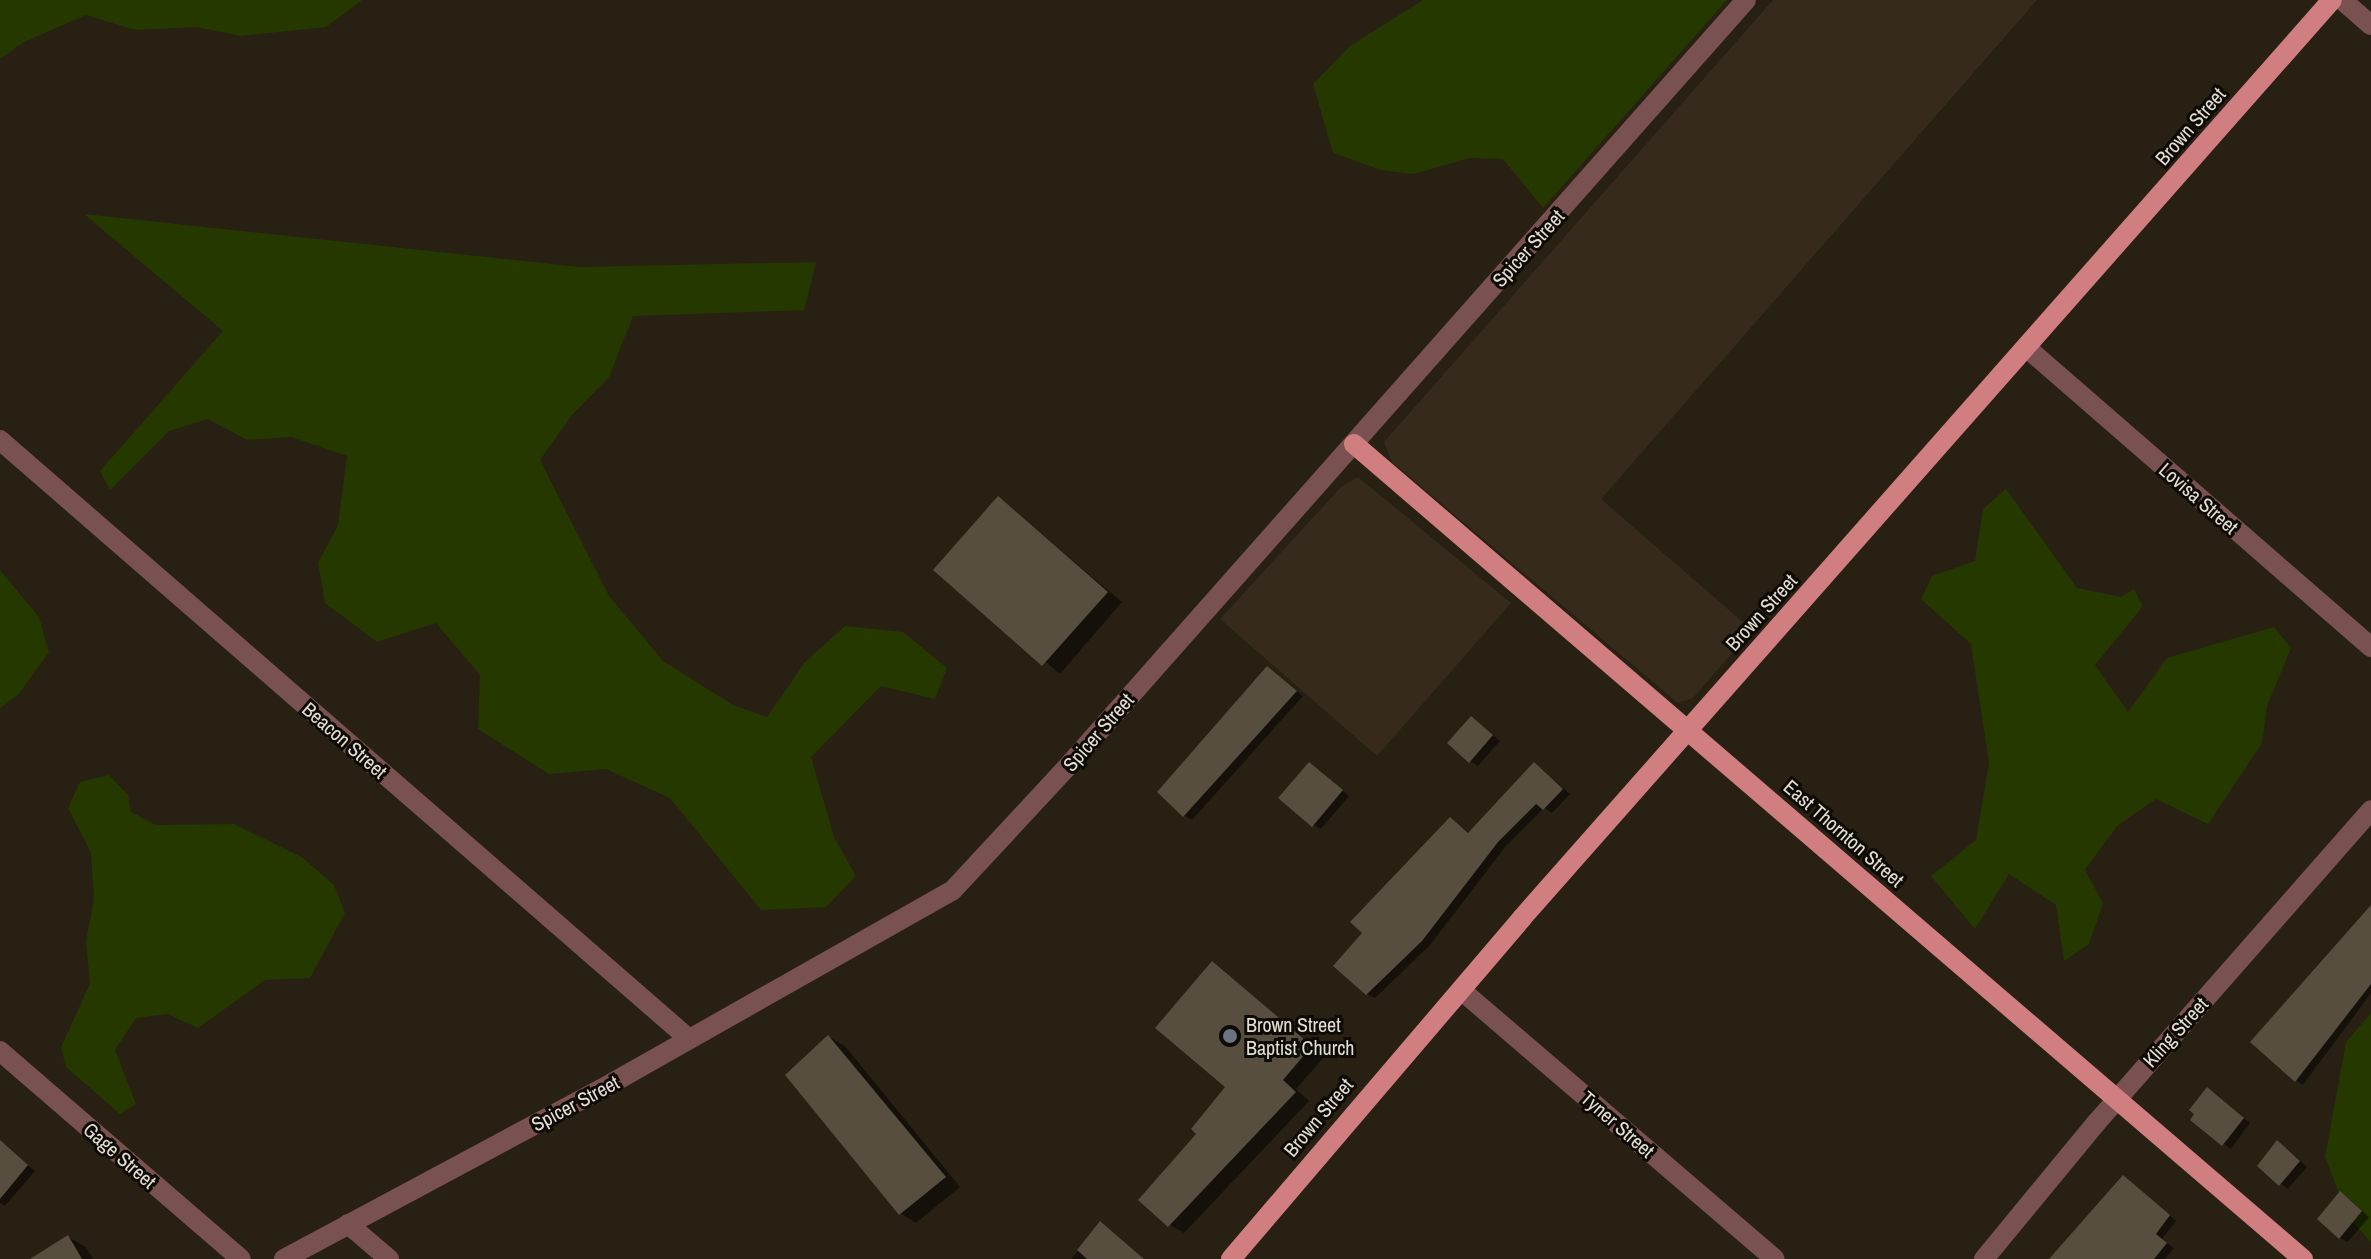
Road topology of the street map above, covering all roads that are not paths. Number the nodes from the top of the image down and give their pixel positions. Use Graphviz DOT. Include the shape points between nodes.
graph roads {
  1 [pos="1746,0"];
  2 [pos="2332,0"];
  3 [pos="2342,0"];
  4 [pos="2371,25"];
  5 [pos="2027,348"];
  6 [pos="0,440"];
  7 [pos="1354,444"];
  8 [pos="2371,647"];
  9 [pos="1688,730"];
  10 [pos="2371,810"];
  11 [pos="1461,990"];
  12 [pos="689,1039"];
  13 [pos="0,1051"];
  14 [pos="2117,1099"];
  15 [pos="348,1224"];
  16 [pos="1237,1257"];
  17 [pos="241,1259"];
  18 [pos="284,1259"];
  19 [pos="389,1259"];
  20 [pos="1775,1259"];
  21 [pos="1984,1259"];
  22 [pos="2303,1259"];
  1 -- 7 [label="street, Spicer Street"];
  2 -- 5 [label="main road, Brown Street"];
  3 -- 4 [label="street"];
  5 -- 8 [label="street, Lovisa Street"];
  5 -- 9 [label="main road, Brown Street"];
  6 -- 12 [label="street, Beacon Street"];
  7 -- 9 [label="main road, East Thornton Street"];
  7 -- 12 [label="street, Spicer Street" via="952,891"];
  9 -- 11 [label="main road, Brown Street"];
  9 -- 14 [label="main road, East Thornton Street"];
  10 -- 14 [label="street, Kling Street"];
  11 -- 16 [label="main road, Brown Street"];
  11 -- 20 [label="street, Tyner Street"];
  12 -- 15 [label="street, Spicer Street"];
  13 -- 17 [label="street, Gage Street"];
  14 -- 21 [label="street, Kling Street"];
  14 -- 22 [label="main road, East Thornton Street"];
  15 -- 18 [label="street, Spicer Street"];
  15 -- 19 [label="street"];
}
